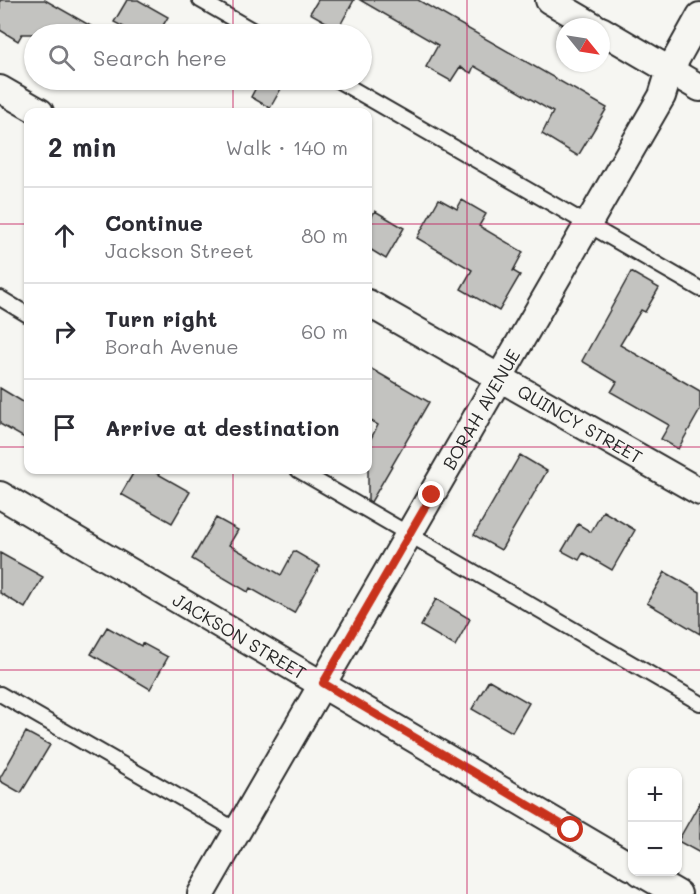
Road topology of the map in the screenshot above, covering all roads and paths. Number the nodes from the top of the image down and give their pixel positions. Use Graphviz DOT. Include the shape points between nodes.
graph roads {
  1 [pos="200,0"];
  2 [pos="549,0"];
  3 [pos="700,16"];
  4 [pos="580,18"];
  5 [pos="242,24"];
  6 [pos="610,35"];
  7 [pos="670,70"];
  8 [pos="700,88"];
  9 [pos="0,89"];
  10 [pos="355,90"];
  11 [pos="33,108"];
  12 [pos="588,224"];
  13 [pos="700,289"];
  14 [pos="0,298"];
  15 [pos="372,305"];
  16 [pos="24,313"];
  17 [pos="498,380"];
  18 [pos="305,474"];
  19 [pos="700,492"];
  20 [pos="0,495"];
  21 [pos="409,533"];
  22 [pos="323,683"];
  23 [pos="0,694"];
  24 [pos="700,703"];
  25 [pos="238,831"];
  26 [pos="628,864"];
  27 [pos="647,876"];
  28 [pos="201,894"];
  29 [pos="678,894"];
  1 -- 5 [label="lane"];
  2 -- 4 [label="street"];
  3 -- 7 [label="street, BORAH AVENUE"];
  6 -- 7 [label="street"];
  7 -- 8 [label="street"];
  7 -- 12 [label="street, BORAH AVENUE" via="662,96"];
  9 -- 11 [label="street"];
  10 -- 12 [label="lane"];
  12 -- 13 [label="lane"];
  12 -- 17 [label="street, BORAH AVENUE"];
  14 -- 16 [label="lane"];
  15 -- 17 [label="street, QUINCY STREET"];
  17 -- 19 [label="street, QUINCY STREET"];
  17 -- 21 [label="street, BORAH AVENUE"];
  18 -- 21 [label="lane"];
  20 -- 22 [label="street, JACKSON STREET"];
  21 -- 22 [label="street, BORAH AVENUE"];
  21 -- 24 [label="lane"];
  22 -- 25 [label="street, BORAH AVENUE"];
  22 -- 26 [label="street, JACKSON STREET"];
  23 -- 25 [label="lane"];
  25 -- 28 [label="street, BORAH AVENUE"];
  27 -- 29 [label="street"];
}
